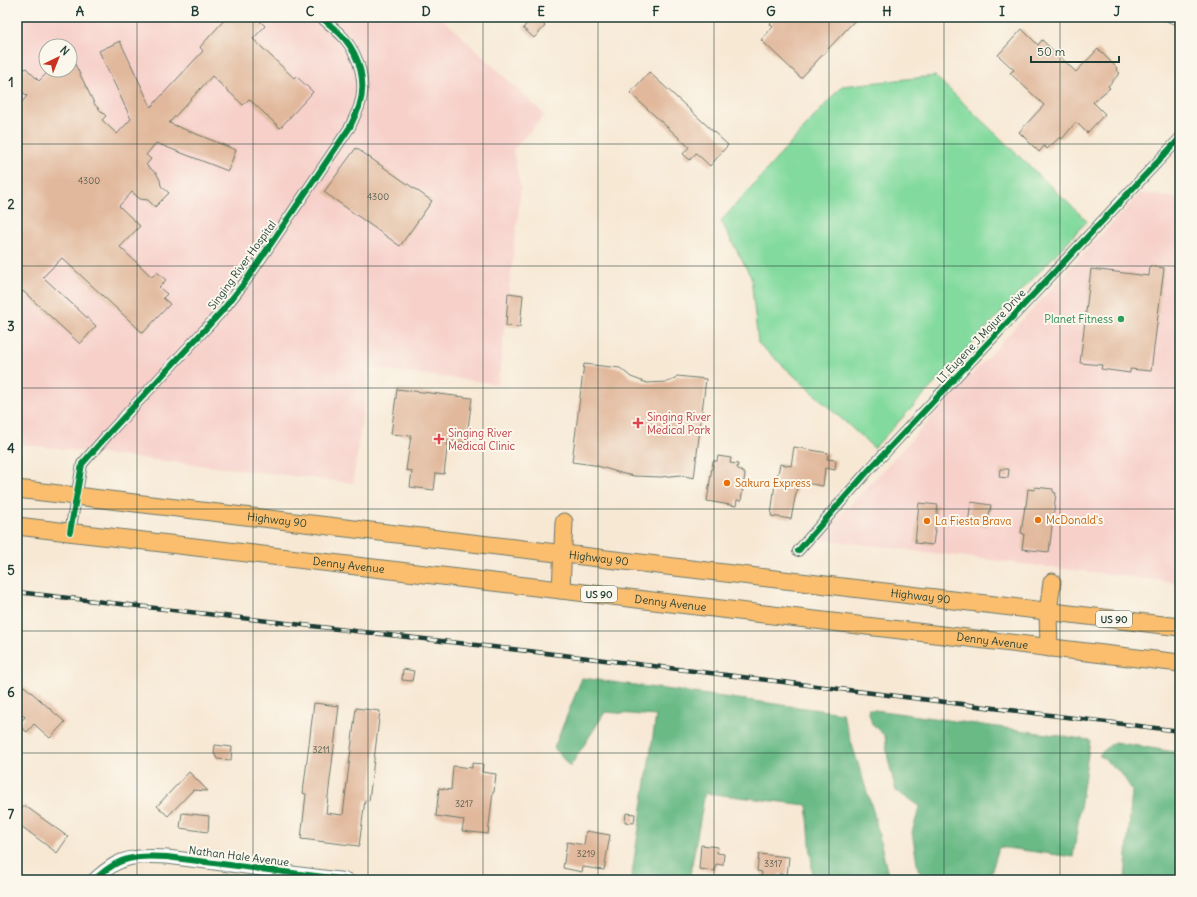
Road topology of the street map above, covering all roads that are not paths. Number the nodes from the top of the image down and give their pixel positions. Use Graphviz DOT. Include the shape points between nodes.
graph roads {
  1 [pos="321,17"];
  2 [pos="1171,17"];
  3 [pos="1180,20"];
  4 [pos="1180,138"];
  5 [pos="17,489"];
  6 [pos="76,496"];
  7 [pos="564,522"];
  8 [pos="17,526"];
  9 [pos="70,532"];
  10 [pos="798,551"];
  11 [pos="563,554"];
  12 [pos="1052,582"];
  13 [pos="561,590"];
  14 [pos="1048,612"];
  15 [pos="1180,627"];
  16 [pos="1050,648"];
  17 [pos="1180,663"];
  18 [pos="94,880"];
  19 [pos="346,880"];
  1 -- 6 [label="street, Singing River Hospital" via="344,38 359,64 362,92 359,107 350,127 222,311 82,464"];
  2 -- 3 [label="street"];
  4 -- 10 [label="street, LT Eugene J Majure Drive" via="867,472"];
  5 -- 6 [label="main road, Highway 90 / US 90"];
  6 -- 9 [label="street, Singing River Hospital"];
  6 -- 11 [label="main road, Highway 90 / US 90"];
  7 -- 11 [label="main road"];
  8 -- 9 [label="main road, Denny Avenue / US 90"];
  9 -- 13 [label="main road, Denny Avenue / US 90"];
  11 -- 13 [label="main road"];
  11 -- 14 [label="main road, Highway 90 / US 90"];
  12 -- 14 [label="main road"];
  13 -- 16 [label="main road, Denny Avenue / US 90"];
  14 -- 15 [label="main road, Highway 90 / US 90"];
  14 -- 16 [label="main road"];
  16 -- 17 [label="main road, Denny Avenue / US 90"];
  18 -- 19 [label="street, Nathan Hale Avenue" via="120,861 148,856"];
}
